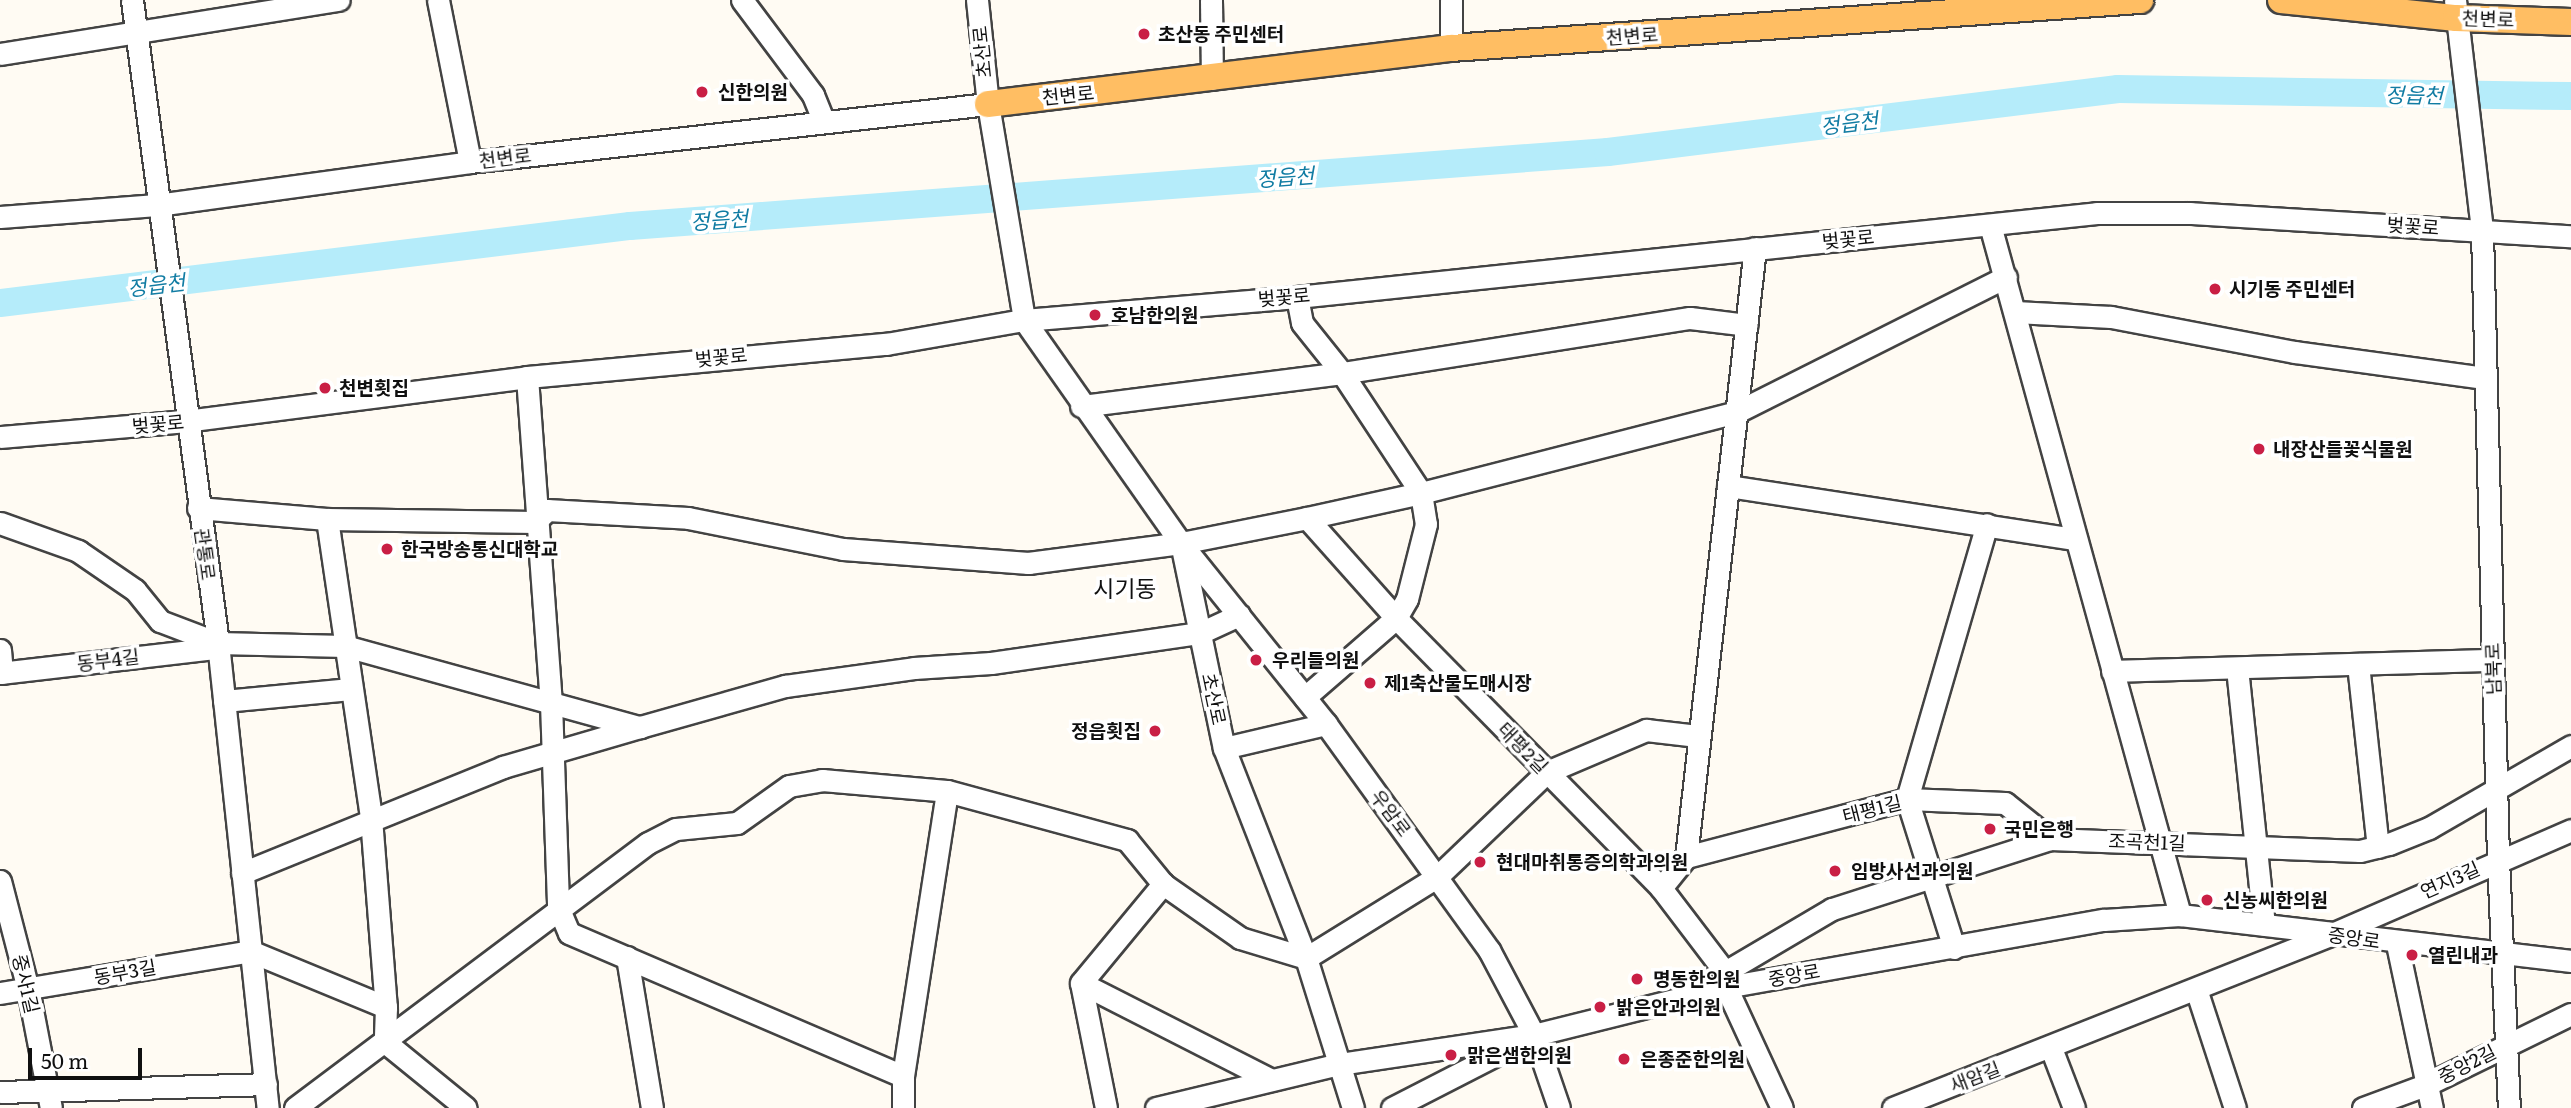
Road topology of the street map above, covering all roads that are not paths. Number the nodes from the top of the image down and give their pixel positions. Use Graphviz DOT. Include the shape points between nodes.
graph roads {
  1 [pos="132,0"];
  2 [pos="339,0"];
  3 [pos="438,0"];
  4 [pos="742,0"];
  5 [pos="976,0"];
  6 [pos="1210,0"];
  7 [pos="1451,0"];
  8 [pos="2140,0"];
  9 [pos="2280,0"];
  10 [pos="1914,9"];
  11 [pos="2456,20"];
  12 [pos="2571,22"];
  13 [pos="136,32"];
  14 [pos="1451,48"];
  15 [pos="0,54"];
  16 [pos="1212,79"];
  17 [pos="988,104"];
  18 [pos="823,120"];
  19 [pos="470,162"];
  20 [pos="157,205"];
  21 [pos="0,214"];
  22 [pos="1990,225"];
  23 [pos="2482,231"];
  24 [pos="2571,236"];
  25 [pos="1755,248"];
  26 [pos="2006,277"];
  27 [pos="1297,297"];
  28 [pos="2015,312"];
  29 [pos="1024,320"];
  30 [pos="1747,325"];
  31 [pos="1342,373"];
  32 [pos="527,377"];
  33 [pos="2485,378"];
  34 [pos="1081,406"];
  35 [pos="1737,412"];
  36 [pos="185,421"];
  37 [pos="0,437"];
  38 [pos="1728,486"];
  39 [pos="1421,493"];
  40 [pos="198,508"];
  41 [pos="1307,518"];
  42 [pos="327,519"];
  43 [pos="536,522"];
  44 [pos="0,523"];
  45 [pos="1987,524"];
  46 [pos="2076,539"];
  47 [pos="1181,543"];
  48 [pos="1239,615"];
  49 [pos="1396,618"];
  50 [pos="1200,633"];
  51 [pos="217,646"];
  52 [pos="345,646"];
  53 [pos="0,650"];
  54 [pos="2493,660"];
  55 [pos="2358,664"];
  56 [pos="2237,668"];
  57 [pos="2112,671"];
  58 [pos="1,673"];
  59 [pos="350,689"];
  60 [pos="1305,697"];
  61 [pos="224,701"];
  62 [pos="551,703"];
  63 [pos="1325,724"];
  64 [pos="640,727"];
  65 [pos="1698,736"];
  66 [pos="2571,746"];
  67 [pos="1224,748"];
  68 [pos="553,754"];
  69 [pos="1547,772"];
  70 [pos="2497,790"];
  71 [pos="947,791"];
  72 [pos="1907,799"];
  73 [pos="371,818"];
  74 [pos="2571,830"];
  75 [pos="2050,839"];
  76 [pos="2160,841"];
  77 [pos="2378,847"];
  78 [pos="2257,849"];
  79 [pos="1686,857"];
  80 [pos="2498,859"];
  81 [pos="242,873"];
  82 [pos="1438,876"];
  83 [pos="1930,880"];
  84 [pos="0,881"];
  85 [pos="1163,884"];
  86 [pos="1661,888"];
  87 [pos="558,907"];
  88 [pos="2180,915"];
  89 [pos="2264,925"];
  90 [pos="2330,935"];
  91 [pos="2397,944"];
  92 [pos="1954,948"];
  93 [pos="2501,950"];
  94 [pos="250,951"];
  95 [pos="627,957"];
  96 [pos="1306,958"];
  97 [pos="2571,961"];
  98 [pos="1726,980"];
  99 [pos="1081,984"];
  100 [pos="28,989"];
  101 [pos="2196,989"];
  102 [pos="0,993"];
  103 [pos="386,1007"];
  104 [pos="2571,1014"];
  105 [pos="1534,1035"];
  106 [pos="385,1042"];
  107 [pos="2506,1044"];
  108 [pos="2051,1048"];
  109 [pos="1339,1063"];
  110 [pos="903,1076"];
  111 [pos="1271,1080"];
  112 [pos="266,1084"];
  113 [pos="2428,1084"];
  114 [pos="0,1092"];
  115 [pos="49,1098"];
  116 [pos="649,1107"];
  117 [pos="1898,1107"];
  118 [pos="268,1108"];
  119 [pos="295,1108"];
  120 [pos="466,1108"];
  121 [pos="902,1108"];
  122 [pos="1106,1108"];
  123 [pos="1156,1108"];
  124 [pos="1353,1108"];
  125 [pos="1392,1108"];
  126 [pos="1559,1108"];
  127 [pos="1782,1108"];
  128 [pos="2074,1108"];
  129 [pos="2235,1108"];
  130 [pos="2363,1108"];
  131 [pos="2432,1108"];
  132 [pos="2509,1108"];
  1 -- 13 [label="street, 관통로"];
  2 -- 13 [label="street"];
  3 -- 19 [label="street"];
  4 -- 18 [label="street" via="813,95"];
  5 -- 17 [label="street, 초산로"];
  6 -- 16 [label="street"];
  7 -- 14 [label="street"];
  8 -- 10 [label="main road, 천변로"];
  9 -- 11 [label="main road, 천변로"];
  10 -- 14 [label="main road, 천변로"];
  11 -- 12 [label="main road, 천변로"];
  11 -- 23 [label="street, 남북로"];
  13 -- 15 [label="street"];
  13 -- 20 [label="street, 관통로"];
  14 -- 16 [label="main road, 천변로"];
  16 -- 17 [label="main road, 천변로"];
  17 -- 18 [label="street, 천변로"];
  17 -- 29 [label="street, 초산로"];
  18 -- 19 [label="street, 천변로"];
  19 -- 20 [label="street, 천변로"];
  20 -- 21 [label="street, 천변로"];
  20 -- 36 [label="street, 관통로"];
  22 -- 23 [label="street, 벚꽃로" via="2097,213 2190,212"];
  22 -- 25 [label="street, 벚꽃로"];
  22 -- 26 [label="street"];
  23 -- 24 [label="street, 벚꽃로"];
  23 -- 33 [label="street, 남북로"];
  25 -- 27 [label="street, 벚꽃로"];
  25 -- 30 [label="street"];
  26 -- 28 [label="street"];
  26 -- 35 [label="street"];
  27 -- 29 [label="street, 벚꽃로"];
  27 -- 31 [label="street" via="1302,323"];
  28 -- 33 [label="street" via="2111,317 2295,352"];
  28 -- 46 [label="street"];
  29 -- 32 [label="street, 벚꽃로" via="886,344"];
  29 -- 34 [label="street, 초산로"];
  30 -- 31 [label="street" via="1690,318"];
  30 -- 35 [label="street"];
  31 -- 34 [label="street"];
  31 -- 39 [label="street"];
  32 -- 36 [label="street, 벚꽃로"];
  32 -- 43 [label="street"];
  33 -- 54 [label="street, 남북로"];
  34 -- 47 [label="street, 초산로"];
  35 -- 38 [label="street"];
  35 -- 39 [label="street"];
  36 -- 37 [label="street, 벚꽃로"];
  36 -- 40 [label="street, 관통로"];
  38 -- 45 [label="street"];
  38 -- 65 [label="street"];
  39 -- 41 [label="street"];
  39 -- 49 [label="street" via="1426,524 1407,599"];
  40 -- 42 [label="street"];
  40 -- 51 [label="street, 관통로"];
  41 -- 47 [label="street"];
  41 -- 49 [label="street, 태평2길"];
  42 -- 43 [label="street"];
  42 -- 52 [label="street"];
  43 -- 47 [label="street" via="547,510 688,518 843,549 1028,563"];
  43 -- 62 [label="street"];
  44 -- 51 [label="street" via="78,551 135,590 160,621"];
  45 -- 46 [label="street"];
  45 -- 72 [label="street"];
  46 -- 57 [label="street"];
  47 -- 48 [label="street, 우암로"];
  47 -- 50 [label="street, 초산로"];
  48 -- 50 [label="street"];
  48 -- 60 [label="street, 우암로"];
  49 -- 60 [label="street"];
  49 -- 69 [label="street, 태평2길"];
  50 -- 64 [label="street" via="785,686"];
  50 -- 67 [label="street, 초산로"];
  51 -- 52 [label="street"];
  51 -- 58 [label="street, 동부4길"];
  51 -- 61 [label="street, 관통로"];
  52 -- 59 [label="street"];
  52 -- 62 [label="street"];
  53 -- 58 [label="street"];
  54 -- 55 [label="street"];
  54 -- 70 [label="street, 남북로"];
  55 -- 56 [label="street"];
  55 -- 77 [label="street"];
  56 -- 57 [label="street"];
  56 -- 78 [label="street"];
  57 -- 76 [label="street"];
  59 -- 61 [label="street"];
  59 -- 73 [label="street"];
  60 -- 63 [label="street, 우암로"];
  61 -- 81 [label="street, 관통로"];
  62 -- 64 [label="street"];
  62 -- 68 [label="street"];
  63 -- 67 [label="street"];
  63 -- 82 [label="street, 우암로"];
  64 -- 68 [label="street"];
  65 -- 69 [label="street" via="1646,730"];
  65 -- 79 [label="street"];
  66 -- 70 [label="street, 조곡천1길"];
  67 -- 96 [label="street, 초산로"];
  68 -- 73 [label="street" via="503,767"];
  68 -- 87 [label="street"];
  69 -- 82 [label="street"];
  69 -- 86 [label="street, 태평2길"];
  70 -- 77 [label="street, 조곡천1길" via="2429,828"];
  70 -- 80 [label="street, 남북로"];
  71 -- 85 [label="street" via="1127,840"];
  71 -- 87 [label="street" via="822,780 789,786 737,823 676,829 648,843"];
  71 -- 110 [label="street"];
  72 -- 75 [label="street, 태평1길" via="2004,803"];
  72 -- 79 [label="street, 태평1길"];
  72 -- 83 [label="street"];
  73 -- 81 [label="street"];
  73 -- 103 [label="street"];
  74 -- 80 [label="street, 연지3길"];
  75 -- 76 [label="street, 조곡천1길"];
  75 -- 83 [label="street, 조곡천1길"];
  76 -- 78 [label="street, 조곡천1길"];
  76 -- 88 [label="street"];
  77 -- 78 [label="street, 조곡천1길"];
  78 -- 89 [label="street"];
  79 -- 86 [label="street"];
  80 -- 90 [label="street, 연지3길"];
  80 -- 93 [label="street, 남북로"];
  81 -- 94 [label="street, 관통로"];
  82 -- 96 [label="street"];
  82 -- 105 [label="street, 우암로" via="1489,950"];
  83 -- 92 [label="street"];
  83 -- 98 [label="street, 조곡천1길" via="1832,909"];
  84 -- 100 [label="street, 중사1길"];
  85 -- 96 [label="street" via="1240,938"];
  85 -- 99 [label="street"];
  86 -- 98 [label="street, 태평2길"];
  87 -- 95 [label="street" via="569,933"];
  87 -- 106 [label="street"];
  88 -- 89 [label="street, 중앙로"];
  88 -- 92 [label="street, 중앙로" via="2104,920"];
  89 -- 90 [label="street, 중앙로"];
  90 -- 91 [label="street, 중앙로"];
  90 -- 101 [label="street, 새암길"];
  91 -- 93 [label="street, 중앙로"];
  91 -- 113 [label="street, 중앙로"];
  92 -- 98 [label="street, 중앙로"];
  93 -- 97 [label="street, 중앙로"];
  93 -- 107 [label="street, 남북로"];
  94 -- 100 [label="street, 동부3길"];
  94 -- 103 [label="street"];
  94 -- 112 [label="street, 관통로"];
  95 -- 110 [label="street"];
  95 -- 116 [label="street"];
  96 -- 109 [label="street, 초산로"];
  98 -- 105 [label="street, 중앙로"];
  98 -- 127 [label="street, 태평2길"];
  99 -- 111 [label="street"];
  99 -- 122 [label="street"];
  100 -- 102 [label="street, 동부3길"];
  100 -- 115 [label="street, 중사1길"];
  101 -- 108 [label="street, 새암길"];
  101 -- 129 [label="street"];
  103 -- 106 [label="street"];
  104 -- 107 [label="street, 중앙2길"];
  105 -- 109 [label="street, 중앙로"];
  105 -- 125 [label="street"];
  105 -- 126 [label="street, 우암로"];
  106 -- 119 [label="street"];
  106 -- 120 [label="street"];
  107 -- 113 [label="street, 중앙2길"];
  107 -- 132 [label="street, 남북로"];
  108 -- 117 [label="street, 새암길"];
  108 -- 128 [label="street"];
  109 -- 111 [label="street, 중앙로"];
  109 -- 124 [label="street, 초산로"];
  110 -- 121 [label="street"];
  111 -- 123 [label="street, 중앙로"];
  112 -- 115 [label="street"];
  112 -- 118 [label="street, 관통로"];
  113 -- 130 [label="street, 중앙2길"];
  113 -- 131 [label="street, 중앙2길"];
  114 -- 115 [label="street"];
}
